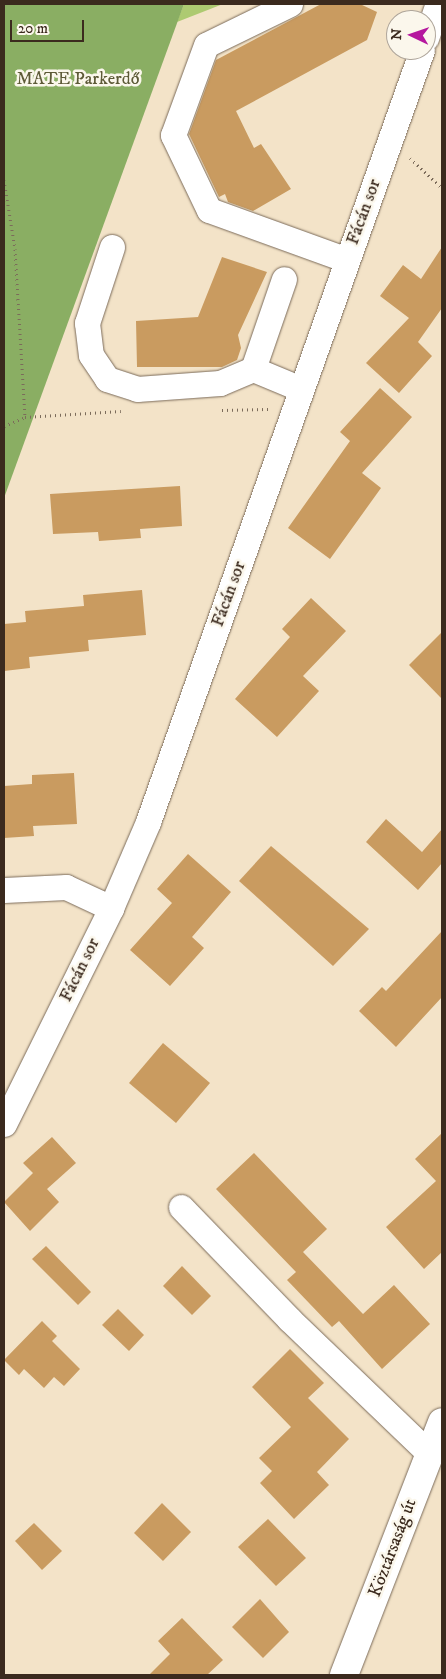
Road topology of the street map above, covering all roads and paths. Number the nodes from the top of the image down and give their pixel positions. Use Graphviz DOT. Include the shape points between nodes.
graph roads {
  1 [pos="290,4"];
  2 [pos="418,60"];
  3 [pos="390,139"];
  4 [pos="4,180"];
  5 [pos="442,188"];
  6 [pos="112,247"];
  7 [pos="347,260"];
  8 [pos="284,279"];
  9 [pos="253,369"];
  10 [pos="302,389"];
  11 [pos="4,426"];
  12 [pos="4,890"];
  13 [pos="111,908"];
  14 [pos="4,1124"];
  15 [pos="181,1207"];
  16 [pos="442,1422"];
  17 [pos="430,1454"];
  18 [pos="344,1675"];
  1 -- 7 [label="street" via="206,45 173,135 209,210"];
  2 -- 3 [label="street, Fácán sor"];
  3 -- 5 [label="path"];
  3 -- 7 [label="street, Fácán sor"];
  4 -- 11 [label="path" via="15,249 25,417"];
  6 -- 9 [label="street" via="87,323 91,355 107,379 120,386 146,388 220,383"];
  7 -- 10 [label="street, Fácán sor"];
  8 -- 9 [label="street"];
  9 -- 10 [label="street"];
  10 -- 13 [label="street, Fácán sor" via="148,822"];
  12 -- 13 [label="street" via="66,886"];
  13 -- 14 [label="street, Fácán sor"];
  15 -- 17 [label="street" via="289,1319"];
  16 -- 17 [label="main road, Köztársaság út"];
  17 -- 18 [label="main road, Köztársaság út"];
}
